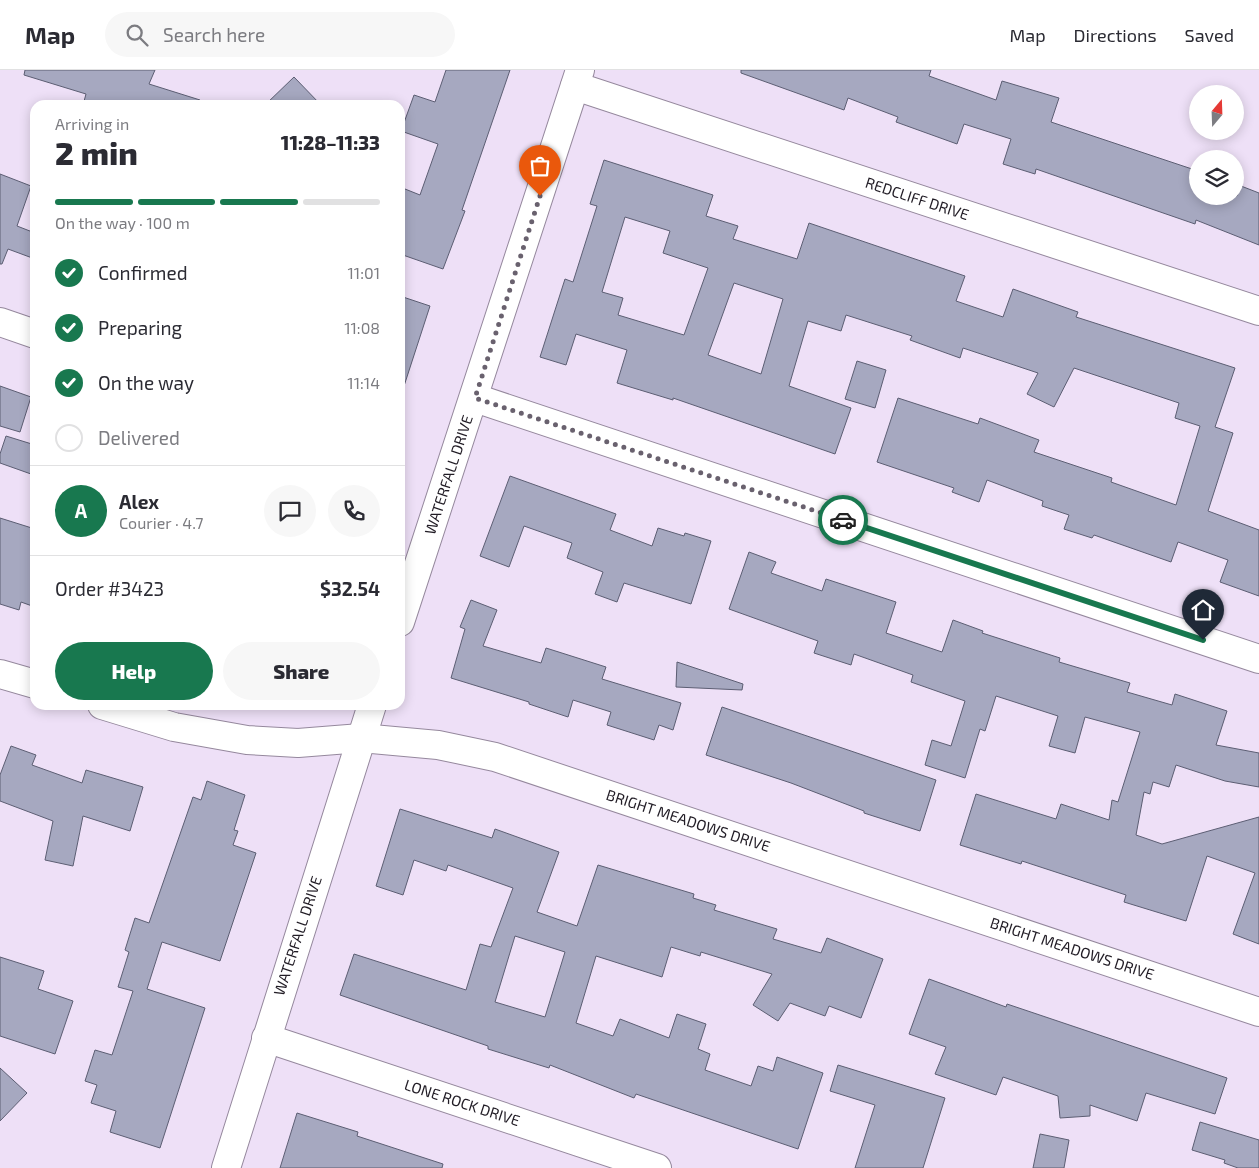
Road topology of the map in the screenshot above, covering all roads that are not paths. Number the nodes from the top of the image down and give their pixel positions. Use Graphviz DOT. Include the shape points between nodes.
graph roads {
  1 [pos="577,78"];
  2 [pos="1259,312"];
  3 [pos="0,322"];
  4 [pos="30,332"];
  5 [pos="475,398"];
  6 [pos="405,607"];
  7 [pos="1259,659"];
  8 [pos="0,674"];
  9 [pos="30,683"];
  10 [pos="118,710"];
  11 [pos="370,710"];
  12 [pos="361,738"];
  13 [pos="1259,1012"];
  14 [pos="266,1038"];
  15 [pos="226,1168"];
  16 [pos="658,1168"];
  1 -- 2 [label="street, REDCLIFF DRIVE"];
  1 -- 5 [label="street, WATERFALL DRIVE"];
  3 -- 4 [label="street"];
  5 -- 6 [label="street, WATERFALL DRIVE"];
  5 -- 7 [label="street"];
  8 -- 9 [label="street"];
  10 -- 12 [label="street, BRIGHT MEADOWS DRIVE" via="174,727 248,740 298,743"];
  11 -- 12 [label="street, WATERFALL DRIVE"];
  12 -- 13 [label="street, BRIGHT MEADOWS DRIVE" via="438,745 496,757"];
  12 -- 14 [label="street, WATERFALL DRIVE"];
  14 -- 15 [label="street, WATERFALL DRIVE"];
  14 -- 16 [label="street, LONE ROCK DRIVE"];
}
